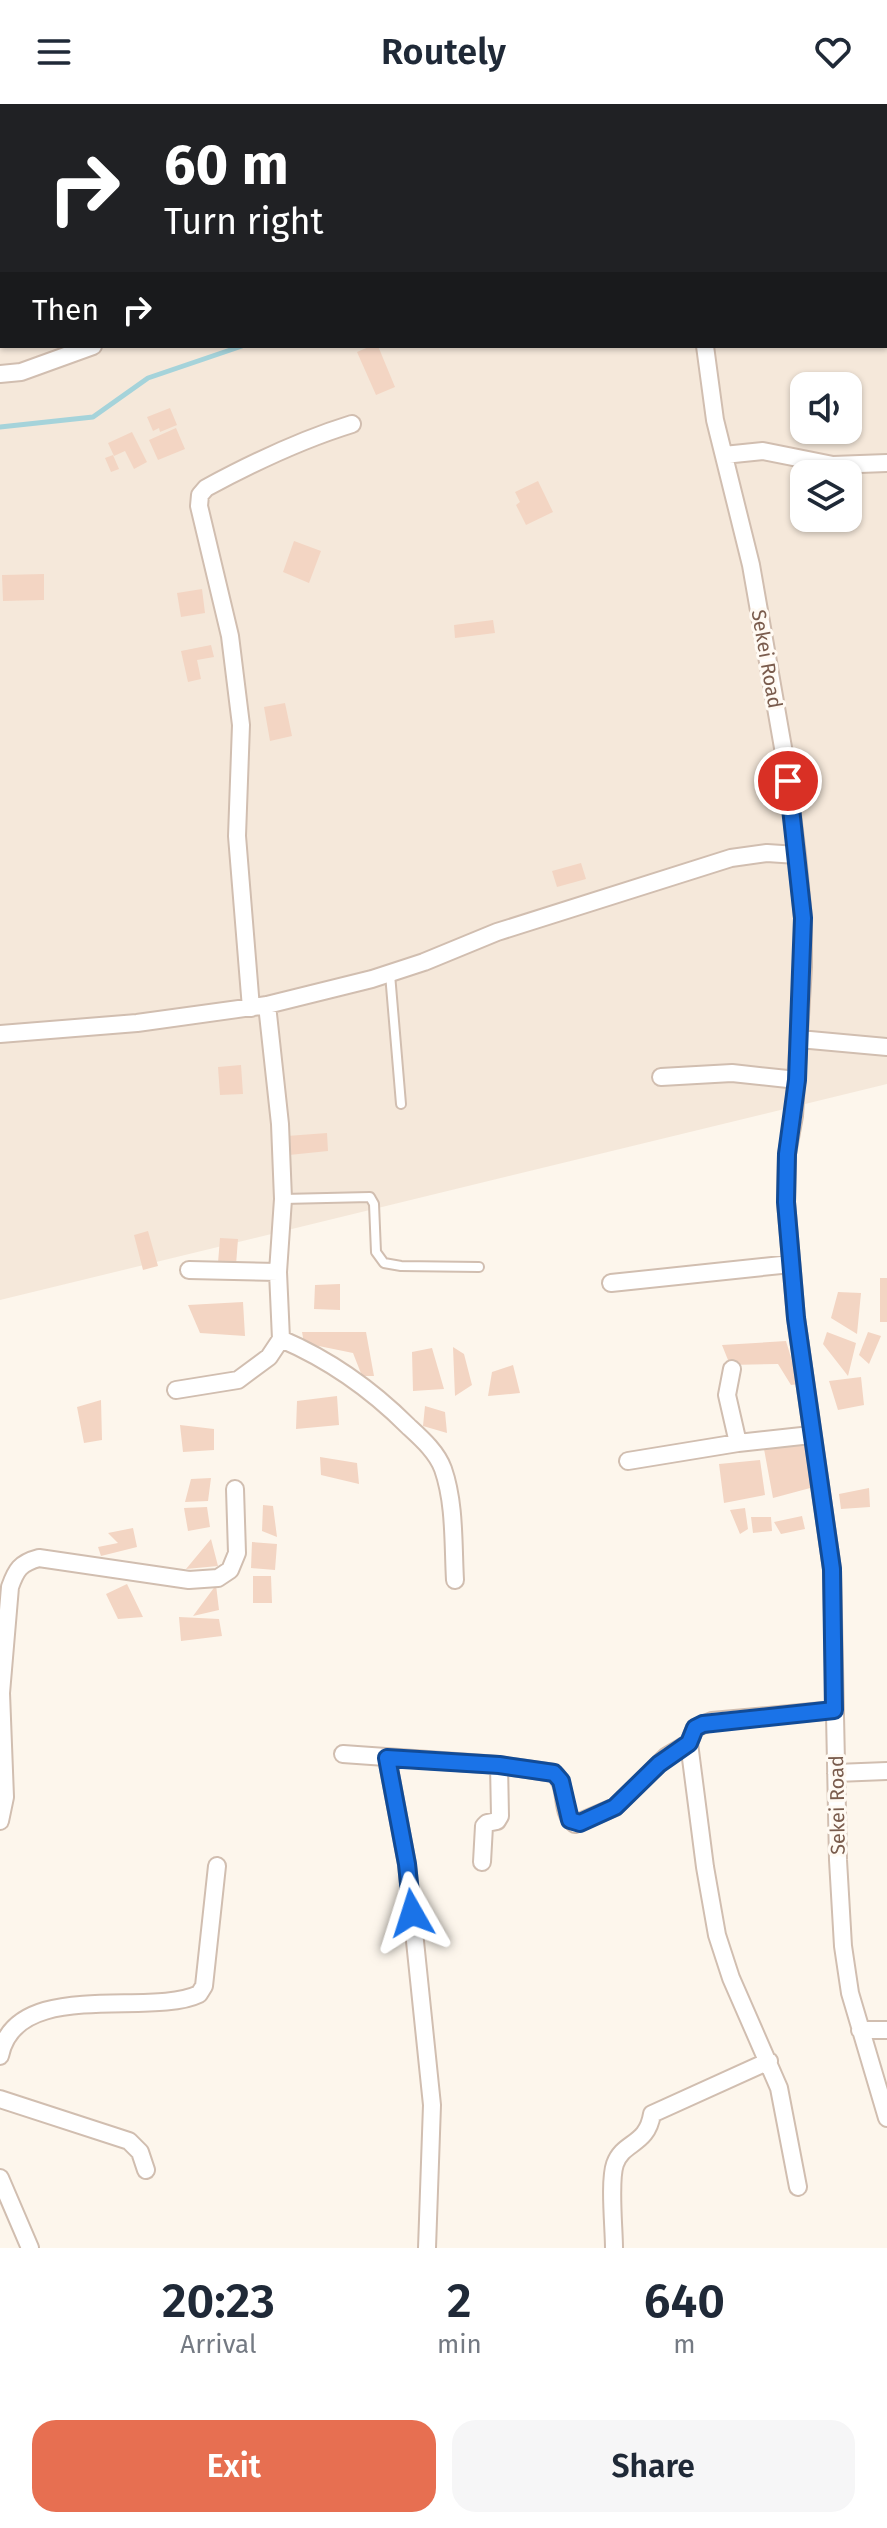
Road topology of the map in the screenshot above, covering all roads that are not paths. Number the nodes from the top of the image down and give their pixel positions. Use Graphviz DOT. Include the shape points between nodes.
graph roads {
  1 [pos="87,348"];
  2 [pos="705,348"];
  3 [pos="0,374"];
  4 [pos="352,424"];
  5 [pos="724,455"];
  6 [pos="887,463"];
  7 [pos="797,855"];
  8 [pos="390,973"];
  9 [pos="259,1006"];
  10 [pos="0,1034"];
  11 [pos="799,1039"];
  12 [pos="887,1047"];
  13 [pos="661,1077"];
  14 [pos="797,1080"];
  15 [pos="401,1104"];
  16 [pos="283,1199"];
  17 [pos="791,1264"];
  18 [pos="479,1267"];
  19 [pos="189,1270"];
  20 [pos="278,1272"];
  21 [pos="611,1283"];
  22 [pos="281,1339"];
  23 [pos="732,1369"];
  24 [pos="176,1390"];
  25 [pos="811,1435"];
  26 [pos="738,1443"];
  27 [pos="628,1461"];
  28 [pos="235,1489"];
  29 [pos="455,1580"];
  30 [pos="834,1710"];
  31 [pos="689,1743"];
  32 [pos="343,1754"];
  33 [pos="387,1758"];
  34 [pos="499,1765"];
  35 [pos="887,1771"];
  36 [pos="836,1773"];
  37 [pos="0,1821"];
  38 [pos="482,1862"];
  39 [pos="217,1866"];
  40 [pos="860,2030"];
  41 [pos="887,2030"];
  42 [pos="0,2056"];
  43 [pos="769,2061"];
  44 [pos="0,2099"];
  45 [pos="887,2118"];
  46 [pos="146,2170"];
  47 [pos="0,2178"];
  48 [pos="798,2187"];
  49 [pos="30,2248"];
  50 [pos="427,2248"];
  51 [pos="614,2248"];
  1 -- 3 [label="street" via="21,372"];
  2 -- 5 [label="street, Sekei Road" via="709,393"];
  4 -- 9 [label="street" via="258,460 200,495 205,539 230,636 241,725 237,836"];
  5 -- 6 [label="street" via="763,451 833,465"];
  5 -- 7 [label="street, Sekei Road" via="751,565"];
  7 -- 8 [label="street" via="731,858 510,928"];
  7 -- 11 [label="street, Sekei Road" via="803,918"];
  8 -- 9 [label="street"];
  8 -- 15 [label="lane"];
  9 -- 10 [label="street"];
  9 -- 16 [label="street" via="280,1124"];
  11 -- 12 [label="street"];
  11 -- 14 [label="street, Sekei Road"];
  13 -- 14 [label="street" via="732,1073"];
  14 -- 17 [label="street, Sekei Road" via="787,1154"];
  16 -- 18 [label="lane" via="370,1197 376,1252 384,1263"];
  16 -- 20 [label="street"];
  17 -- 21 [label="street"];
  17 -- 25 [label="street, Sekei Road"];
  19 -- 20 [label="street"];
  20 -- 22 [label="street"];
  22 -- 24 [label="street" via="269,1357 238,1380"];
  22 -- 29 [label="street" via="358,1381 441,1464 448,1488"];
  23 -- 26 [label="street" via="727,1395"];
  25 -- 26 [label="street"];
  25 -- 30 [label="street, Sekei Road" via="832,1569"];
  26 -- 27 [label="street"];
  28 -- 37 [label="street" via="237,1553 230,1570 218,1578 189,1580 39,1558 15,1571 1,1693 5,1797"];
  30 -- 31 [label="street" via="712,1721 695,1728"];
  30 -- 36 [label="street, Sekei Road"];
  31 -- 34 [label="street" via="615,1807 580,1823 570,1820 557,1775"];
  31 -- 43 [label="street" via="717,1935"];
  32 -- 33 [label="street"];
  33 -- 34 [label="street"];
  33 -- 50 [label="street" via="407,1864 432,2105"];
  34 -- 38 [label="street" via="500,1816 484,1826"];
  35 -- 36 [label="street"];
  36 -- 40 [label="street, Sekei Road" via="843,1946"];
  39 -- 42 [label="street" via="199,1994 48,2011 17,2026"];
  40 -- 41 [label="street"];
  40 -- 45 [label="street, Sekei Road"];
  43 -- 48 [label="street"];
  43 -- 51 [label="street" via="652,2114 649,2131 621,2154 614,2167"];
  44 -- 46 [label="street" via="129,2141"];
  47 -- 49 [label="street"];
}
